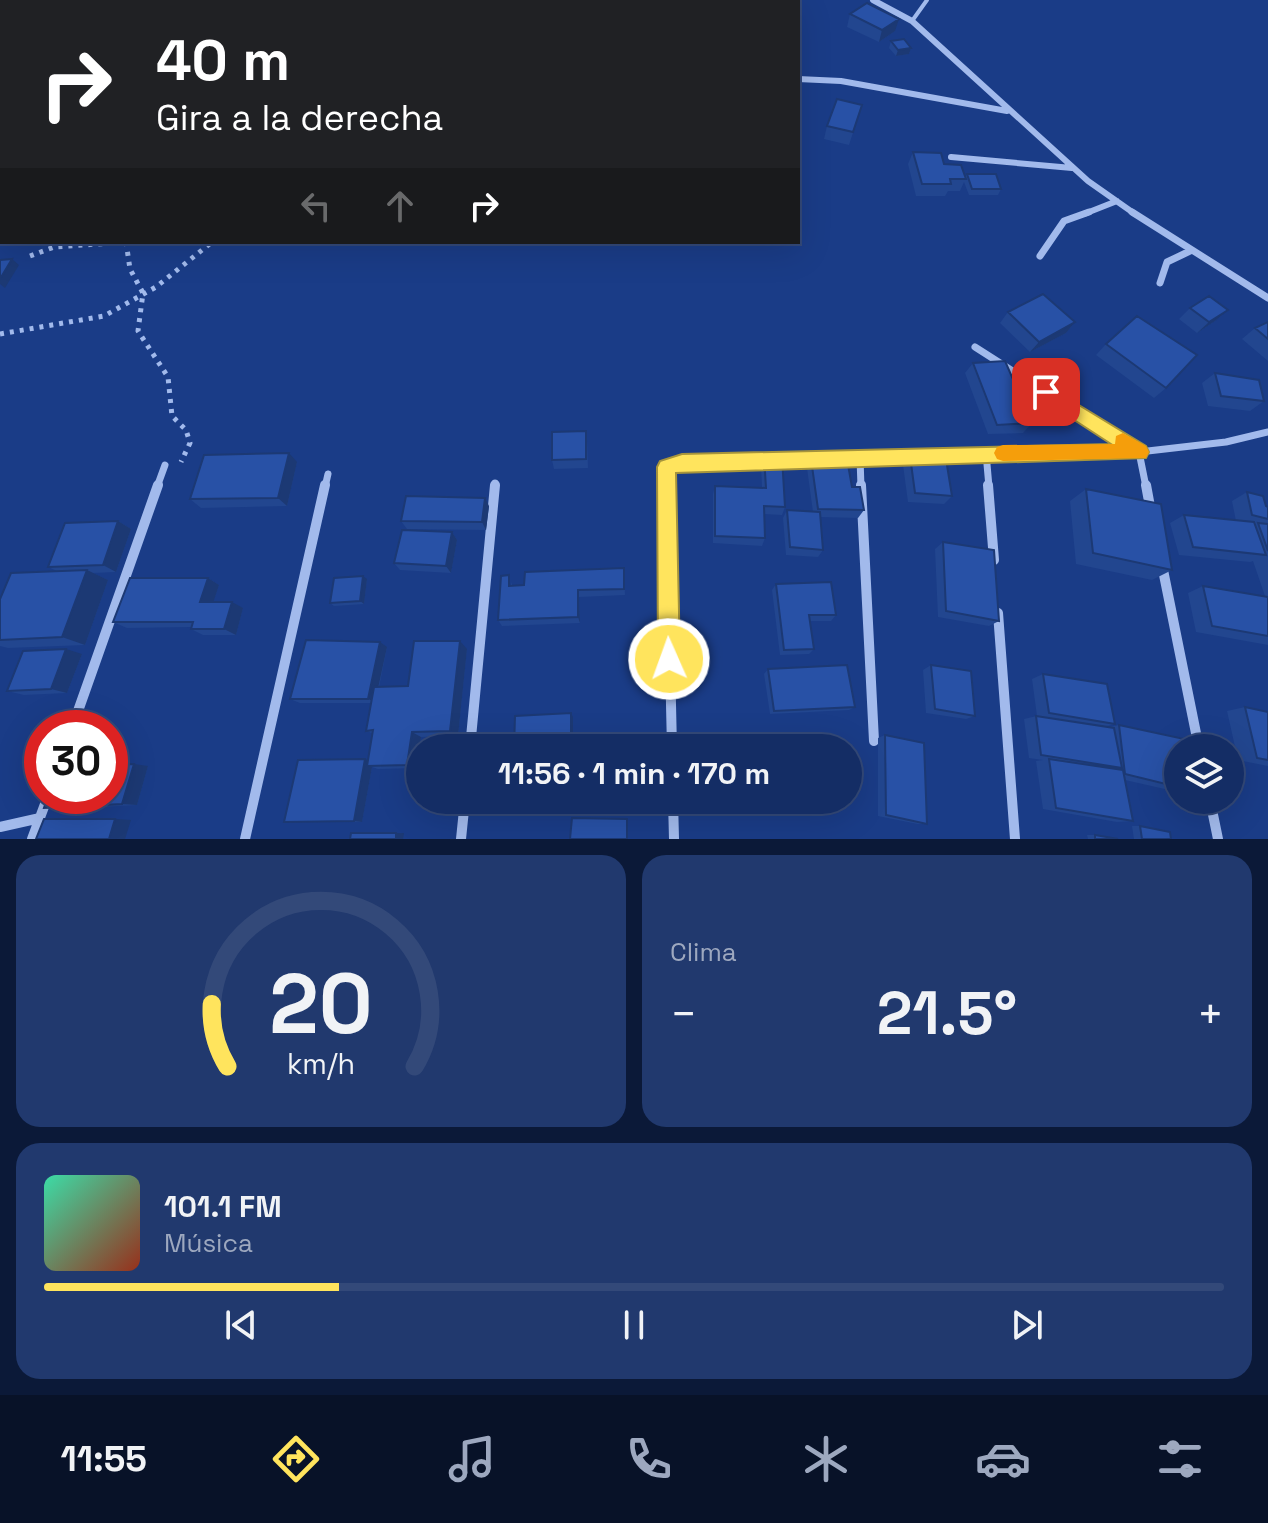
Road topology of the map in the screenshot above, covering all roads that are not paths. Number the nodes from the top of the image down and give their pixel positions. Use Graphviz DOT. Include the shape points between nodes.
graph roads {
  1 [pos="873,0"];
  2 [pos="927,0"];
  3 [pos="912,21"];
  4 [pos="800,79"];
  5 [pos="1008,111"];
  6 [pos="951,157"];
  7 [pos="1073,168"];
  8 [pos="1117,201"];
  9 [pos="1190,251"];
  10 [pos="1040,256"];
  11 [pos="1160,283"];
  12 [pos="1268,298"];
  13 [pos="975,347"];
  14 [pos="1268,432"];
  15 [pos="1139,452"];
  16 [pos="986,453"];
  17 [pos="860,458"];
  18 [pos="165,465"];
  19 [pos="328,474"];
  20 [pos="495,483"];
  21 [pos="1155,530"];
  22 [pos="1161,561"];
  23 [pos="995,577"];
  24 [pos="998,607"];
  25 [pos="78,710"];
  26 [pos="471,734"];
  27 [pos="672,734"];
  28 [pos="1196,734"];
  29 [pos="874,741"];
  30 [pos="41,814"];
  31 [pos="464,814"];
  32 [pos="673,814"];
  33 [pos="1213,814"];
  34 [pos="40,818"];
  35 [pos="0,827"];
  36 [pos="32,839"];
  37 [pos="245,839"];
  38 [pos="461,839"];
  39 [pos="674,839"];
  40 [pos="1015,839"];
  41 [pos="1218,839"];
  1 -- 3 [label="street"];
  2 -- 3 [label="lane"];
  3 -- 5 [label="street"];
  4 -- 5 [label="street" via="841,81"];
  5 -- 7 [label="street"];
  6 -- 7 [label="street"];
  7 -- 8 [label="street"];
  8 -- 9 [label="street"];
  8 -- 10 [label="street" via="1064,221"];
  9 -- 11 [label="street" via="1167,262"];
  9 -- 12 [label="street"];
  13 -- 15 [label="street"];
  14 -- 15 [label="street"];
  15 -- 16 [label="street"];
  15 -- 21 [label="street"];
  16 -- 17 [label="street"];
  16 -- 23 [label="street"];
  17 -- 27 [label="street" via="682,462 666,467"];
  17 -- 29 [label="street"];
  18 -- 25 [label="street"];
  19 -- 37 [label="street"];
  20 -- 26 [label="street"];
  22 -- 28 [label="street"];
  24 -- 40 [label="street"];
  30 -- 34 [label="street"];
  31 -- 38 [label="street"];
  32 -- 39 [label="street"];
  33 -- 41 [label="street"];
  34 -- 35 [label="street"];
  34 -- 36 [label="street"];
}
